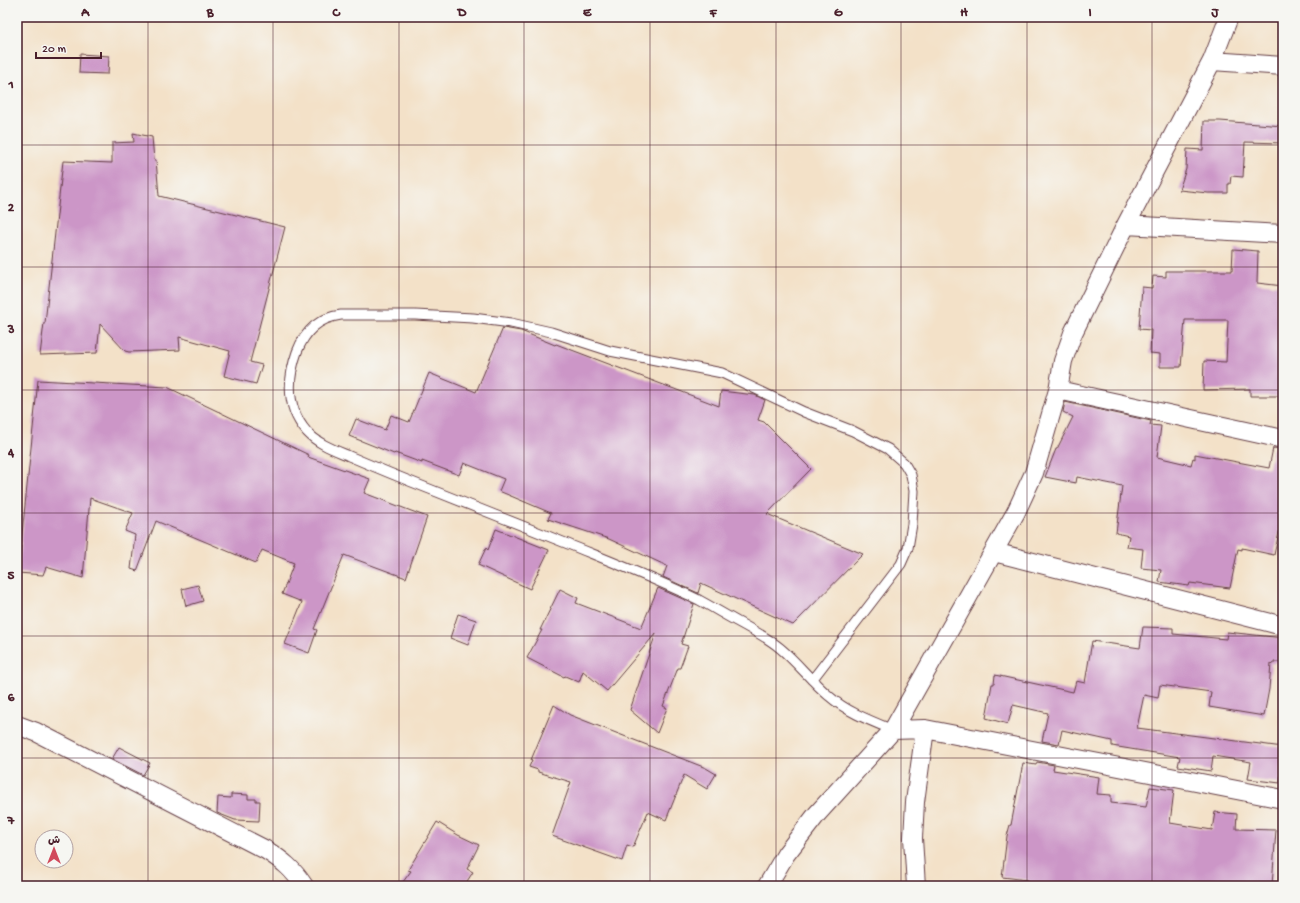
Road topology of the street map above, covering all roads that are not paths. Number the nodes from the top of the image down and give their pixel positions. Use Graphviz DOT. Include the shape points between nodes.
graph roads {
  1 [pos="1229,17"];
  2 [pos="1212,61"];
  3 [pos="1283,66"];
  4 [pos="1126,225"];
  5 [pos="1283,234"];
  6 [pos="1058,390"];
  7 [pos="1283,439"];
  8 [pos="994,552"];
  9 [pos="1283,626"];
  10 [pos="812,680"];
  11 [pos="17,725"];
  12 [pos="925,729"];
  13 [pos="893,730"];
  14 [pos="1283,799"];
  15 [pos="304,886"];
  16 [pos="767,886"];
  17 [pos="916,886"];
  1 -- 2 [label="street"];
  2 -- 3 [label="street"];
  2 -- 4 [label="street"];
  4 -- 5 [label="street"];
  4 -- 6 [label="street" via="1073,333 1063,361"];
  6 -- 7 [label="street"];
  6 -- 8 [label="street" via="1034,473"];
  8 -- 9 [label="street"];
  8 -- 13 [label="street"];
  10 -- 10 [label="lane" via="778,646 700,600 633,570 390,474 322,444 308,433 299,420 292,406 290,393 291,371 306,335 318,322 330,316 340,315 415,315 511,323 551,332 610,351 722,373 888,449 904,463 911,475 914,492 908,548 901,564"];
  10 -- 13 [label="lane" via="830,697 854,713"];
  11 -- 15 [label="street" via="36,732 266,850 287,864"];
  12 -- 13 [label="street"];
  12 -- 14 [label="street"];
  12 -- 17 [label="street" via="915,802 913,838"];
  13 -- 16 [label="street" via="817,814 786,854"];
}
